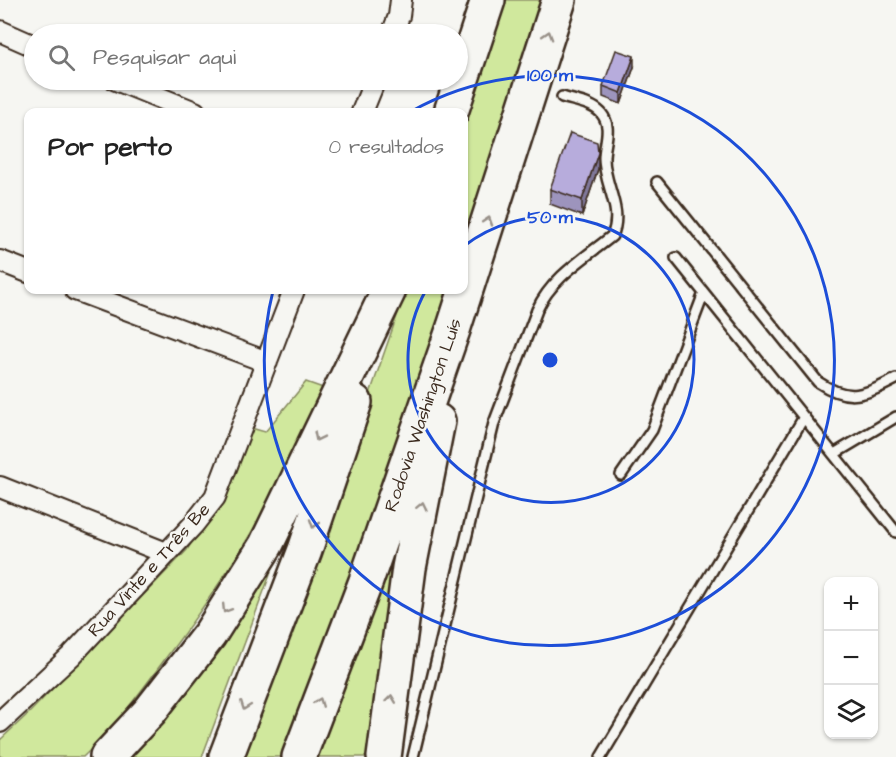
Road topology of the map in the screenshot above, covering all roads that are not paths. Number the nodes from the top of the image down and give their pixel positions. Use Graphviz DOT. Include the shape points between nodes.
graph roads {
  1 [pos="401,0"];
  2 [pos="488,0"];
  3 [pos="559,0"];
  4 [pos="396,24"];
  5 [pos="0,31"];
  6 [pos="24,42"];
  7 [pos="468,61"];
  8 [pos="141,90"];
  9 [pos="371,90"];
  10 [pos="458,90"];
  11 [pos="562,97"];
  12 [pos="185,108"];
  13 [pos="364,108"];
  14 [pos="452,108"];
  15 [pos="657,182"];
  16 [pos="676,258"];
  17 [pos="0,261"];
  18 [pos="24,270"];
  19 [pos="468,283"];
  20 [pos="704,293"];
  21 [pos="86,294"];
  22 [pos="292,294"];
  23 [pos="389,294"];
  24 [pos="390,294"];
  25 [pos="465,294"];
  26 [pos="454,327"];
  27 [pos="267,362"];
  28 [pos="896,379"];
  29 [pos="804,417"];
  30 [pos="896,417"];
  31 [pos="834,454"];
  32 [pos="621,475"];
  33 [pos="0,487"];
  34 [pos="896,532"];
  35 [pos="166,554"];
  36 [pos="2,719"];
  37 [pos="107,757"];
  38 [pos="226,757"];
  39 [pos="299,757"];
  40 [pos="384,757"];
  41 [pos="413,757"];
  42 [pos="601,757"];
  1 -- 4 [label="street"];
  2 -- 7 [label="highway"];
  19 -- 3 [label="highway, Rodovia Washington Luís, one-way"];
  5 -- 6 [label="street"];
  8 -- 12 [label="street"];
  9 -- 13 [label="street"];
  10 -- 14 [label="highway"];
  11 -- 41 [label="lane" via="592,106 604,119 605,169 616,207 616,227 612,236 560,277 537,310 498,413"];
  15 -- 28 [label="lane" via="818,382 831,391 858,395"];
  16 -- 20 [label="lane"];
  17 -- 18 [label="street"];
  20 -- 29 [label="lane"];
  20 -- 32 [label="lane" via="652,430"];
  21 -- 27 [label="street"];
  22 -- 27 [label="street, Rua Vinte e Três Be"];
  23 -- 37 [label="highway, one-way" via="266,544 210,634 150,711"];
  24 -- 38 [label="highway, one-way" via="305,550"];
  26 -- 25 [label="highway, Rodovia Washington Luís, one-way"];
  39 -- 26 [label="highway, Rodovia Washington Luís, one-way" via="366,580"];
  40 -- 26 [label="highway, one-way" via="409,568"];
  27 -- 35 [label="street, Rua Vinte e Três Be" via="215,497"];
  29 -- 31 [label="lane"];
  29 -- 42 [label="lane"];
  30 -- 31 [label="lane"];
  31 -- 34 [label="lane"];
  33 -- 35 [label="street"];
  35 -- 36 [label="street, Rua Vinte e Três Be" via="71,656"];
}
